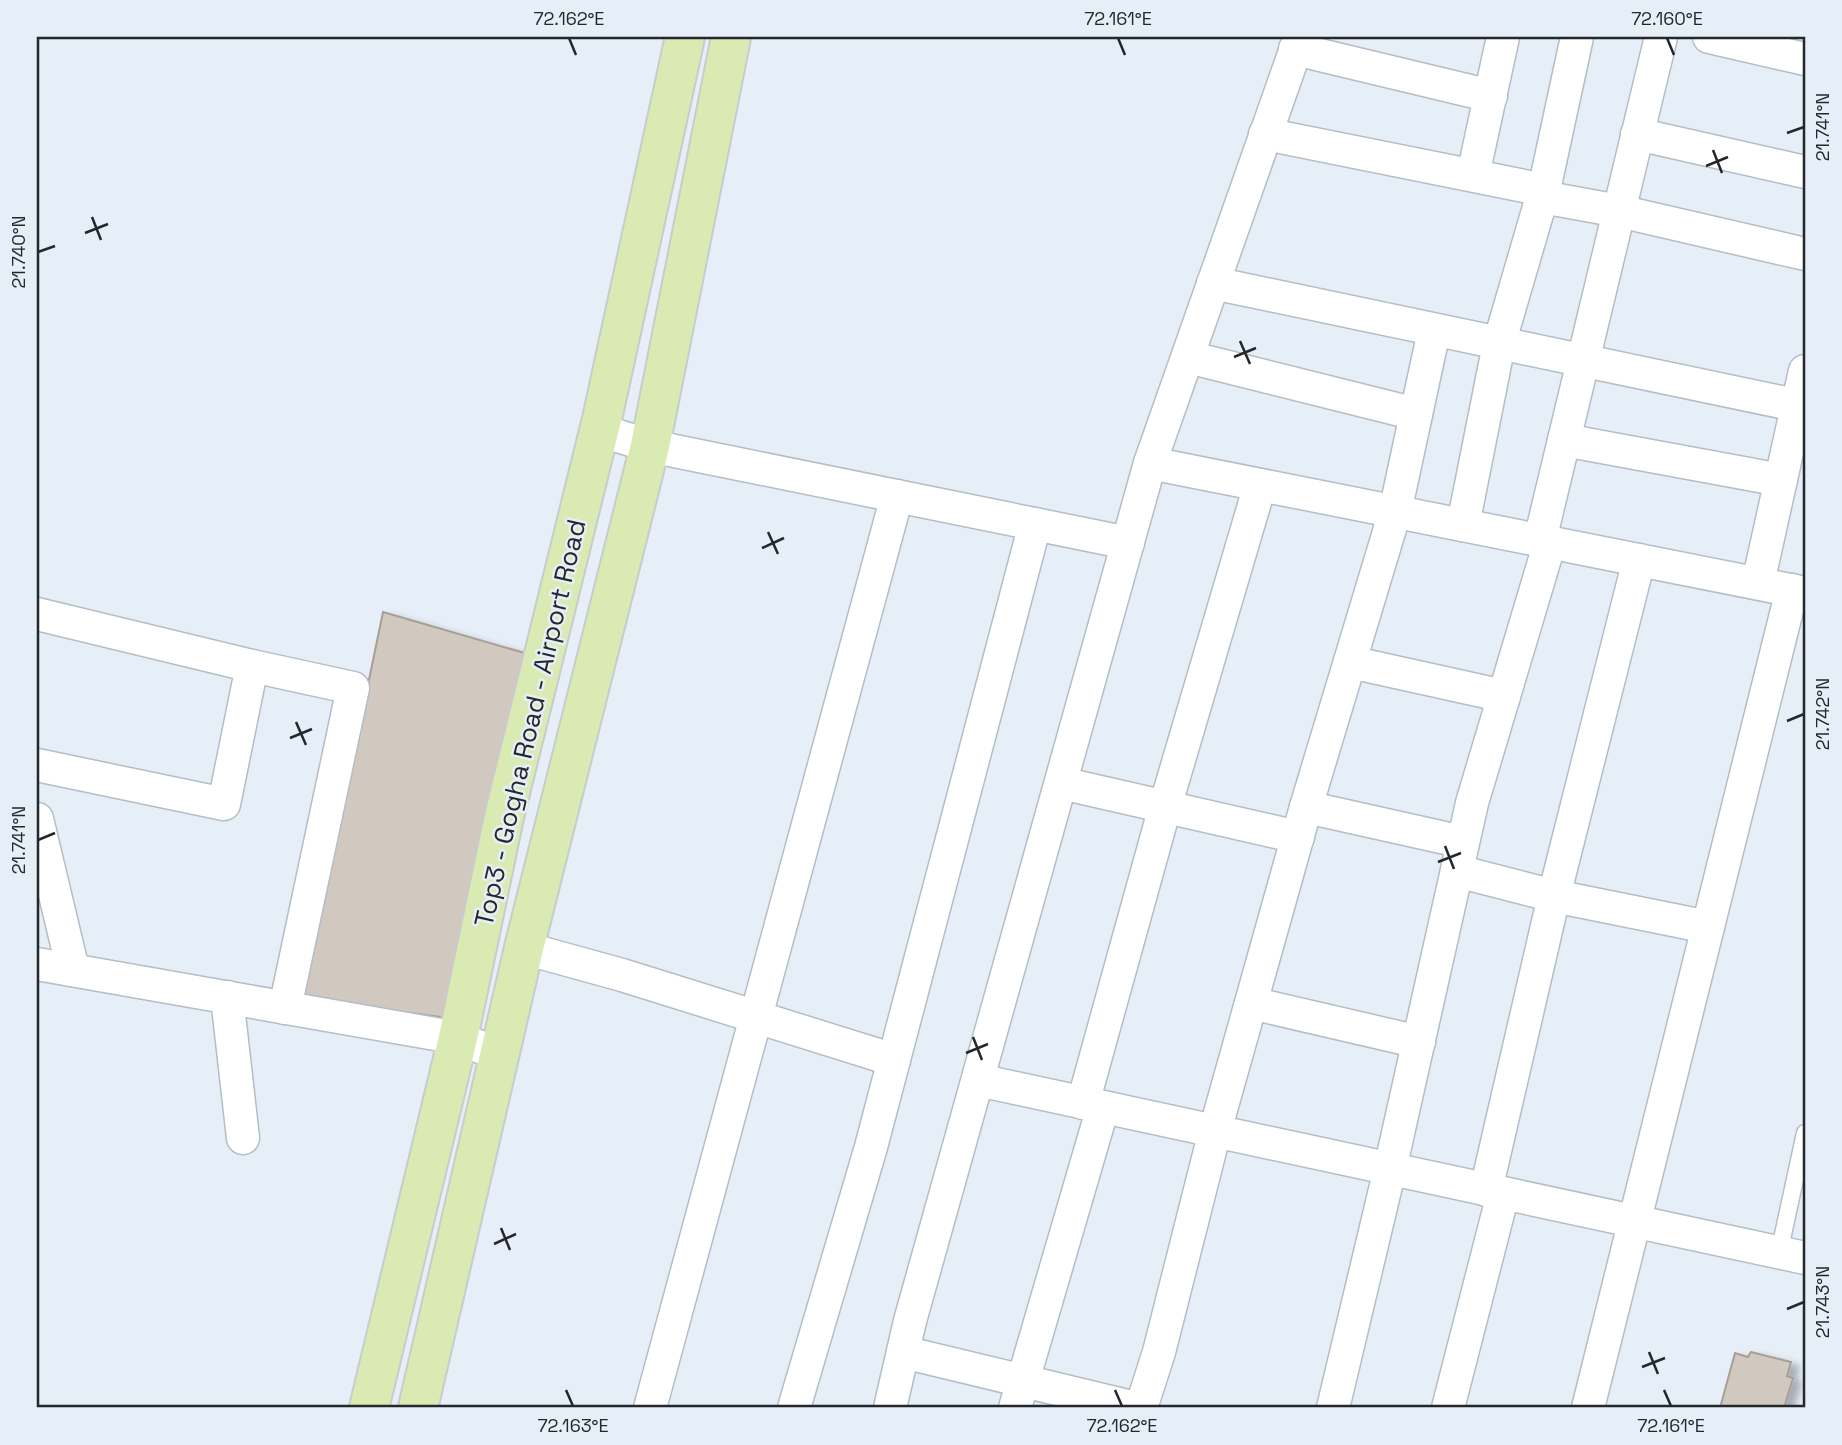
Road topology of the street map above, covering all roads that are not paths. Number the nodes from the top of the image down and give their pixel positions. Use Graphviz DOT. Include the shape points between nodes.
graph roads {
  1 [pos="685,37"];
  2 [pos="731,37"];
  3 [pos="1503,37"];
  4 [pos="1577,37"];
  5 [pos="1661,37"];
  6 [pos="1709,37"];
  7 [pos="1297,43"];
  8 [pos="1772,44"];
  9 [pos="1805,59"];
  10 [pos="1491,96"];
  11 [pos="1265,134"];
  12 [pos="1637,134"];
  13 [pos="1805,172"];
  14 [pos="1473,175"];
  15 [pos="1543,193"];
  16 [pos="1619,211"];
  17 [pos="1805,254"];
  18 [pos="1213,283"];
  19 [pos="1434,331"];
  20 [pos="1499,344"];
  21 [pos="1188,357"];
  22 [pos="1583,361"];
  23 [pos="1805,371"];
  24 [pos="1801,406"];
  25 [pos="1416,414"];
  26 [pos="599,430"];
  27 [pos="1564,440"];
  28 [pos="650,446"];
  29 [pos="1150,463"];
  30 [pos="1260,485"];
  31 [pos="1788,490"];
  32 [pos="897,496"];
  33 [pos="1395,512"];
  34 [pos="1035,524"];
  35 [pos="1463,525"];
  36 [pos="1545,541"];
  37 [pos="1128,543"];
  38 [pos="1639,560"];
  39 [pos="1758,583"];
  40 [pos="1799,591"];
  41 [pos="37,614"];
  42 [pos="1350,662"];
  43 [pos="252,666"];
  44 [pos="1504,696"];
  45 [pos="37,765"];
  46 [pos="1061,783"];
  47 [pos="1165,807"];
  48 [pos="1306,807"];
  49 [pos="37,819"];
  50 [pos="1298,837"];
  51 [pos="1460,856"];
  52 [pos="1554,896"];
  53 [pos="1708,927"];
  54 [pos="524,948"];
  55 [pos="37,964"];
  56 [pos="73,970"];
  57 [pos="227,998"];
  58 [pos="1251,1003"];
  59 [pos="285,1007"];
  60 [pos="754,1016"];
  61 [pos="458,1038"];
  62 [pos="1419,1042"];
  63 [pos="500,1055"];
  64 [pos="894,1060"];
  65 [pos="978,1080"];
  66 [pos="1093,1105"];
  67 [pos="1215,1132"];
  68 [pos="1805,1133"];
  69 [pos="243,1138"];
  70 [pos="1390,1170"];
  71 [pos="1495,1192"];
  72 [pos="1634,1223"];
  73 [pos="1792,1255"];
  74 [pos="903,1352"];
  75 [pos="1018,1395"];
  76 [pos="369,1408"];
  77 [pos="418,1408"];
  78 [pos="650,1408"];
  79 [pos="794,1408"];
  80 [pos="890,1408"];
  81 [pos="1139,1408"];
  82 [pos="1333,1408"];
  83 [pos="1448,1408"];
  84 [pos="1589,1408"];
  1 -- 26 [label="main road, Top3 - Gogha Road - Airport Road"];
  2 -- 28 [label="main road"];
  3 -- 10 [label="street"];
  4 -- 15 [label="street"];
  5 -- 12 [label="street"];
  6 -- 8 [label="street"];
  7 -- 10 [label="street"];
  7 -- 11 [label="street"];
  8 -- 9 [label="street"];
  10 -- 14 [label="street"];
  11 -- 14 [label="street"];
  11 -- 18 [label="street"];
  12 -- 13 [label="street"];
  12 -- 16 [label="street"];
  14 -- 15 [label="street"];
  15 -- 16 [label="street"];
  15 -- 20 [label="street"];
  16 -- 17 [label="street"];
  16 -- 22 [label="street"];
  18 -- 19 [label="street"];
  18 -- 21 [label="street"];
  19 -- 20 [label="street"];
  19 -- 25 [label="street"];
  20 -- 22 [label="street"];
  20 -- 35 [label="street"];
  21 -- 25 [label="street"];
  21 -- 29 [label="street"];
  22 -- 24 [label="street"];
  22 -- 27 [label="street"];
  23 -- 24 [label="street"];
  24 -- 31 [label="street"];
  25 -- 33 [label="street"];
  26 -- 28 [label="street"];
  26 -- 61 [label="main road, Top3 - Gogha Road - Airport Road" via="504,817"];
  27 -- 31 [label="street"];
  27 -- 36 [label="street"];
  28 -- 32 [label="street"];
  28 -- 54 [label="main road"];
  29 -- 30 [label="street"];
  29 -- 37 [label="street"];
  30 -- 33 [label="street"];
  30 -- 47 [label="street"];
  31 -- 39 [label="street"];
  32 -- 34 [label="street"];
  32 -- 60 [label="street"];
  33 -- 35 [label="street"];
  33 -- 42 [label="street"];
  34 -- 37 [label="street"];
  34 -- 64 [label="street"];
  35 -- 36 [label="street"];
  36 -- 38 [label="street"];
  36 -- 44 [label="street"];
  37 -- 46 [label="street"];
  38 -- 39 [label="street"];
  38 -- 52 [label="street"];
  39 -- 40 [label="street"];
  40 -- 53 [label="street"];
  41 -- 43 [label="street"];
  42 -- 44 [label="street"];
  42 -- 48 [label="street"];
  43 -- 45 [label="street" via="224,804"];
  43 -- 59 [label="street" via="353,688"];
  44 -- 51 [label="street"];
  46 -- 47 [label="street"];
  46 -- 65 [label="street"];
  47 -- 50 [label="street"];
  47 -- 66 [label="street"];
  48 -- 50 [label="street"];
  48 -- 51 [label="street"];
  49 -- 56 [label="street"];
  50 -- 58 [label="street"];
  51 -- 52 [label="street"];
  51 -- 62 [label="street"];
  52 -- 53 [label="street"];
  52 -- 71 [label="street"];
  53 -- 72 [label="street"];
  54 -- 60 [label="street"];
  54 -- 63 [label="main road"];
  55 -- 56 [label="street"];
  56 -- 57 [label="street"];
  57 -- 59 [label="street"];
  57 -- 69 [label="street"];
  58 -- 62 [label="street"];
  58 -- 67 [label="street"];
  59 -- 61 [label="street"];
  60 -- 64 [label="street"];
  60 -- 78 [label="street"];
  61 -- 63 [label="street"];
  61 -- 76 [label="main road, Top3 - Gogha Road - Airport Road"];
  62 -- 70 [label="street"];
  63 -- 77 [label="main road"];
  64 -- 79 [label="street"];
  65 -- 66 [label="street"];
  65 -- 74 [label="street"];
  66 -- 67 [label="street"];
  66 -- 75 [label="street"];
  67 -- 70 [label="street"];
  67 -- 81 [label="street"];
  68 -- 73 [label="lane"];
  70 -- 71 [label="street"];
  70 -- 82 [label="street"];
  71 -- 72 [label="street"];
  71 -- 83 [label="street"];
  72 -- 73 [label="street"];
  72 -- 84 [label="street"];
  74 -- 75 [label="street"];
  74 -- 80 [label="street"];
  75 -- 81 [label="street"];
}
